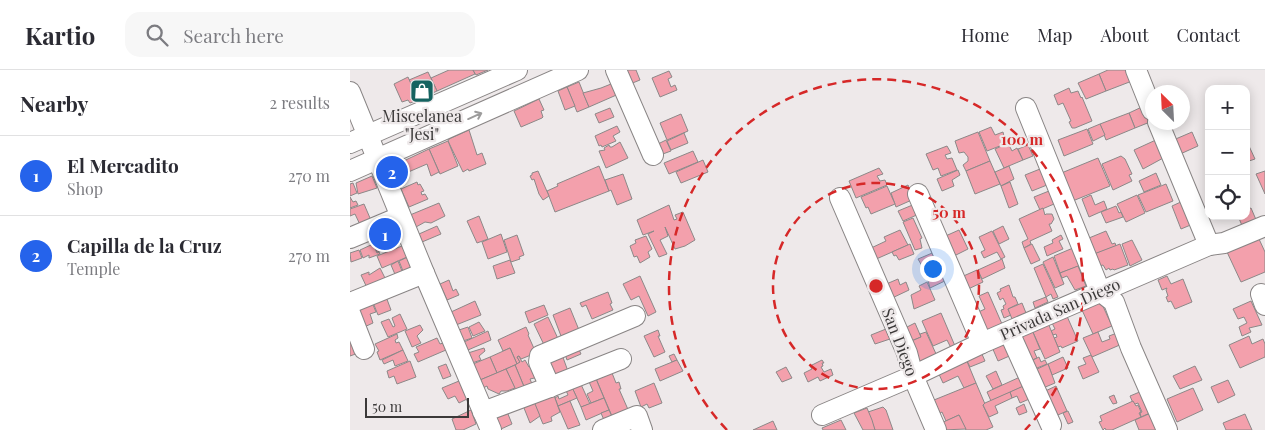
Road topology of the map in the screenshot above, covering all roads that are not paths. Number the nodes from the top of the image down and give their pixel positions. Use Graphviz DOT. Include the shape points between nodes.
graph roads {
  1 [pos="516,70"];
  2 [pos="578,70"];
  3 [pos="616,70"];
  4 [pos="1136,70"];
  5 [pos="350,92"];
  6 [pos="1145,92"];
  7 [pos="1026,108"];
  8 [pos="1161,130"];
  9 [pos="359,139"];
  10 [pos="653,155"];
  11 [pos="377,159"];
  12 [pos="350,171"];
  13 [pos="918,194"];
  14 [pos="840,198"];
  15 [pos="400,217"];
  16 [pos="1265,226"];
  17 [pos="350,238"];
  18 [pos="1209,245"];
  19 [pos="424,273"];
  20 [pos="1100,292"];
  21 [pos="350,303"];
  22 [pos="635,316"];
  23 [pos="352,326"];
  24 [pos="1009,332"];
  25 [pos="982,343"];
  26 [pos="364,349"];
  27 [pos="621,359"];
  28 [pos="913,376"];
  29 [pos="550,387"];
  30 [pos="822,415"];
  31 [pos="487,421"];
  32 [pos="1051,424"];
  33 [pos="603,430"];
  34 [pos="642,430"];
  35 [pos="936,430"];
  36 [pos="1167,430"];
  1 -- 9 [label="street"];
  11 -- 2 [label="street, one-way"];
  3 -- 10 [label="street"];
  4 -- 6 [label="street"];
  5 -- 9 [label="street"];
  7 -- 20 [label="street"];
  8 -- 18 [label="street"];
  9 -- 11 [label="street"];
  11 -- 12 [label="street"];
  11 -- 15 [label="street"];
  13 -- 25 [label="street"];
  14 -- 28 [label="street, San Diego" via="907,353"];
  15 -- 17 [label="street"];
  15 -- 19 [label="street"];
  16 -- 18 [label="street, Privada San Diego" via="1224,243"];
  18 -- 20 [label="street, Privada San Diego"];
  19 -- 21 [label="street"];
  19 -- 31 [label="street"];
  20 -- 24 [label="street, Privada San Diego"];
  20 -- 36 [label="street" via="1114,302"];
  22 -- 29 [label="street" via="540,356 539,362"];
  23 -- 26 [label="street"];
  24 -- 25 [label="street, Privada San Diego"];
  24 -- 32 [label="street"];
  25 -- 28 [label="street, Privada San Diego"];
  27 -- 29 [label="street"];
  28 -- 30 [label="street, Privada San Diego"];
  28 -- 35 [label="street, San Diego"];
  29 -- 31 [label="street"];
  33 -- 34 [label="street" via="637,416"];
}
